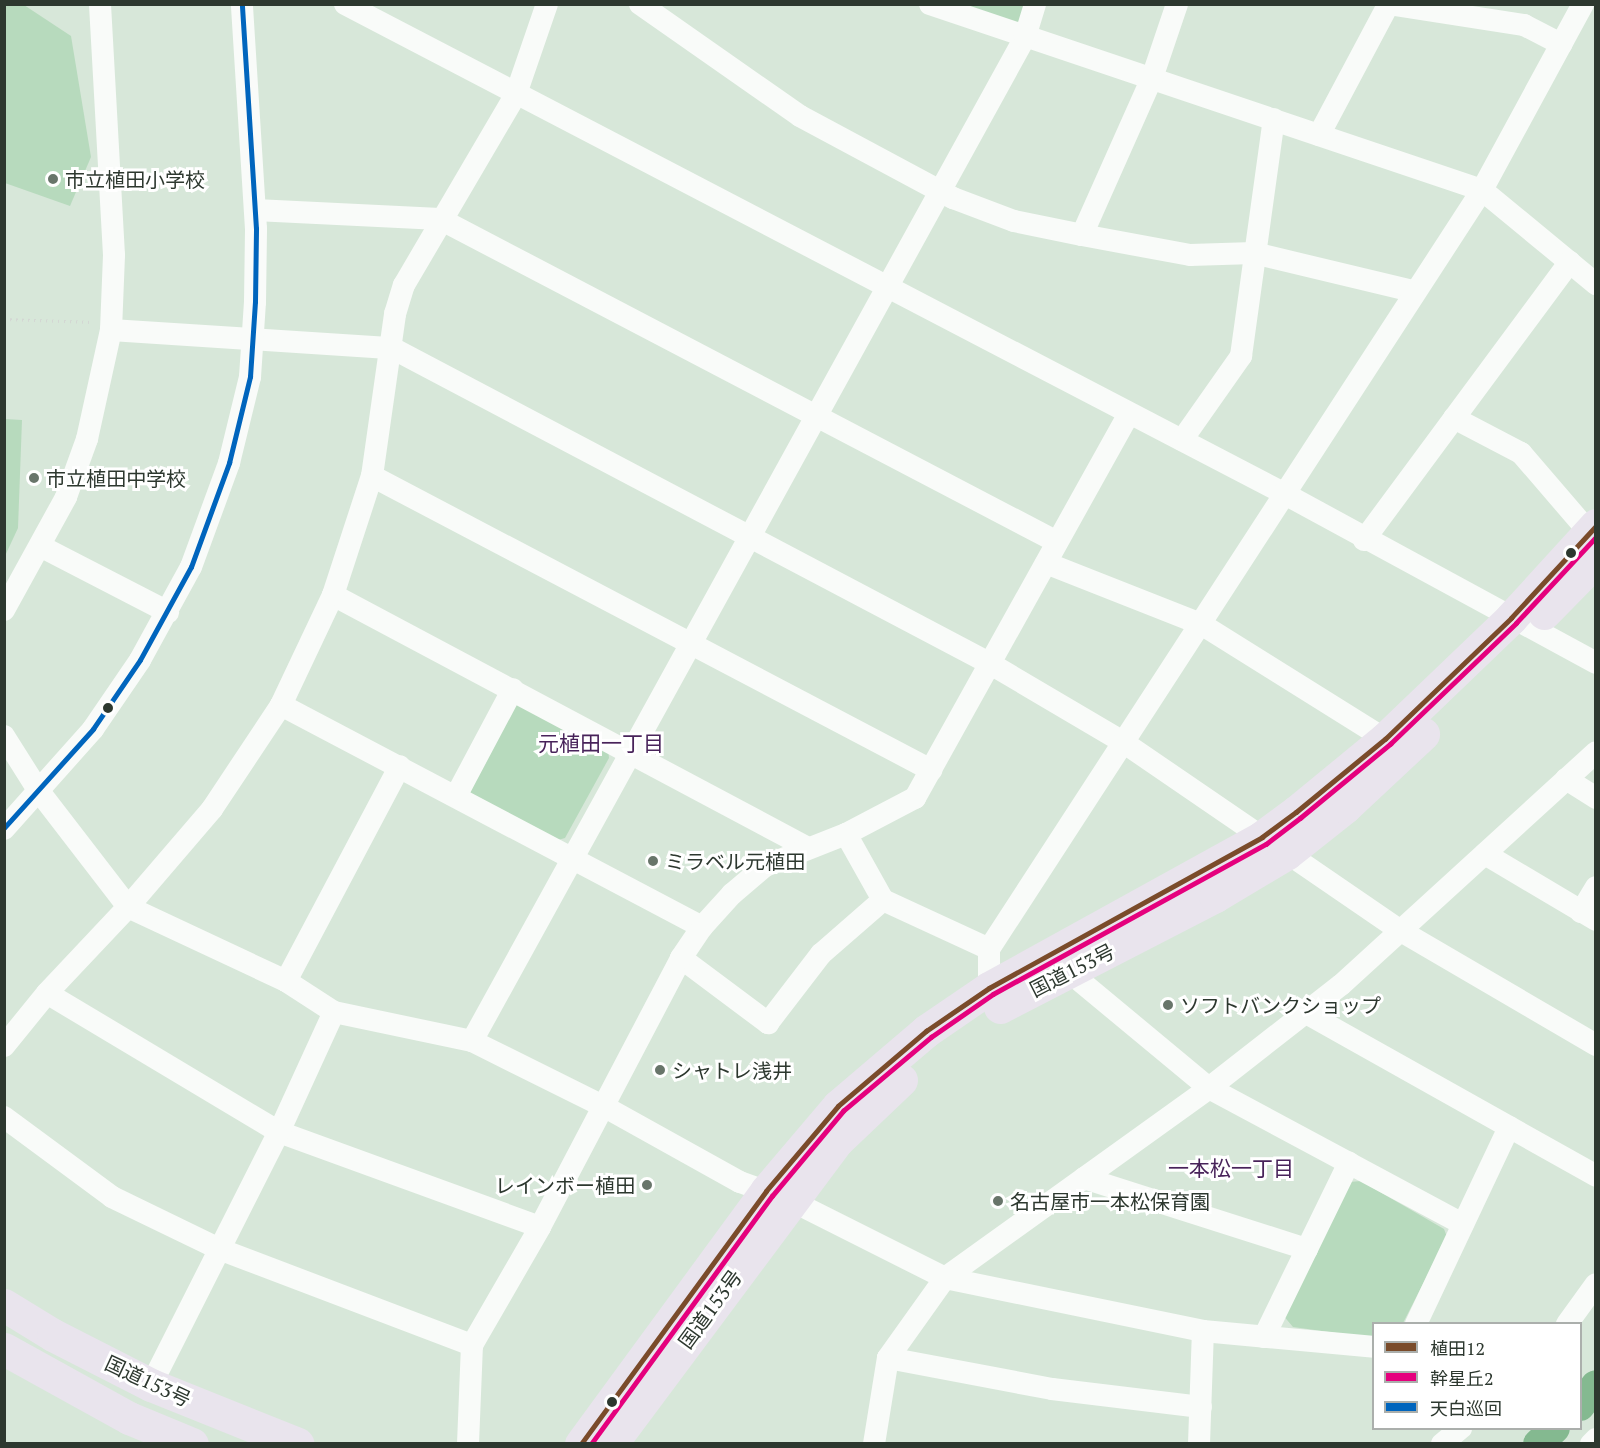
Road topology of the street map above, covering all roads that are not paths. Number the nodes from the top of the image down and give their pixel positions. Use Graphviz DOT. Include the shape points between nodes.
graph roads {
  1 [pos="100,4"];
  2 [pos="242,4"];
  3 [pos="345,4"];
  4 [pos="547,4"];
  5 [pos="640,4"];
  6 [pos="930,4"];
  7 [pos="1035,4"];
  8 [pos="1177,4"];
  9 [pos="1583,4"];
  10 [pos="1398,5"];
  11 [pos="1025,37"];
  12 [pos="1561,44"];
  13 [pos="1152,78"];
  14 [pos="516,94"];
  15 [pos="1274,119"];
  16 [pos="1319,135"];
  17 [pos="1482,190"];
  18 [pos="940,191"];
  19 [pos="255,210"];
  20 [pos="440,219"];
  21 [pos="1082,235"];
  22 [pos="1254,253"];
  23 [pos="1570,262"];
  24 [pos="1596,284"];
  25 [pos="887,285"];
  26 [pos="1413,291"];
  27 [pos="111,326"];
  28 [pos="253,341"];
  29 [pos="392,348"];
  30 [pos="1129,413"];
  31 [pos="815,416"];
  32 [pos="1454,418"];
  33 [pos="1182,440"];
  34 [pos="372,476"];
  35 [pos="1283,493"];
  36 [pos="750,535"];
  37 [pos="1593,539"];
  38 [pos="1364,540"];
  39 [pos="1057,542"];
  40 [pos="42,547"];
  41 [pos="1046,563"];
  42 [pos="333,595"];
  43 [pos="4,610"];
  44 [pos="168,612"];
  45 [pos="1520,623"];
  46 [pos="1201,624"];
  47 [pos="690,646"];
  48 [pos="989,663"];
  49 [pos="1596,663"];
  50 [pos="513,689"];
  51 [pos="281,705"];
  52 [pos="4,736"];
  53 [pos="1385,739"];
  54 [pos="1124,742"];
  55 [pos="631,752"];
  56 [pos="1596,752"];
  57 [pos="400,766"];
  58 [pos="931,770"];
  59 [pos="1566,780"];
  60 [pos="38,790"];
  61 [pos="456,796"];
  62 [pos="1596,798"];
  63 [pos="4,829"];
  64 [pos="846,834"];
  65 [pos="1274,845"];
  66 [pos="808,848"];
  67 [pos="1485,854"];
  68 [pos="573,857"];
  69 [pos="1596,887"];
  70 [pos="883,900"];
  71 [pos="128,907"];
  72 [pos="1588,916"];
  73 [pos="702,927"];
  74 [pos="1401,931"];
  75 [pos="989,949"];
  76 [pos="681,958"];
  77 [pos="1068,971"];
  78 [pos="286,981"];
  79 [pos="989,988"];
  80 [pos="46,993"];
  81 [pos="334,1012"];
  82 [pos="1306,1013"];
  83 [pos="472,1041"];
  84 [pos="1596,1045"];
  85 [pos="4,1046"];
  86 [pos="1209,1089"];
  87 [pos="605,1107"];
  88 [pos="4,1116"];
  89 [pos="1509,1127"];
  90 [pos="279,1132"];
  91 [pos="1349,1163"];
  92 [pos="1596,1176"];
  93 [pos="1084,1178"];
  94 [pos="778,1196"];
  95 [pos="1463,1224"];
  96 [pos="540,1227"];
  97 [pos="219,1249"];
  98 [pos="1307,1249"];
  99 [pos="945,1278"];
  100 [pos="1596,1284"];
  101 [pos="4,1305"];
  102 [pos="1416,1322"];
  103 [pos="1568,1322"];
  104 [pos="1203,1331"];
  105 [pos="1264,1337"];
  106 [pos="472,1345"];
  107 [pos="1372,1347"];
  108 [pos="4,1349"];
  109 [pos="888,1358"];
  110 [pos="151,1385"];
  111 [pos="1200,1407"];
  112 [pos="1458,1430"];
  113 [pos="1596,1439"];
  114 [pos="192,1443"];
  115 [pos="298,1443"];
  116 [pos="468,1443"];
  117 [pos="581,1443"];
  118 [pos="611,1443"];
  119 [pos="874,1443"];
  120 [pos="1199,1443"];
  121 [pos="1442,1443"];
  122 [pos="1591,1443"];
  1 -- 27 [label="street" via="111,178"];
  2 -- 19 [label="street"];
  3 -- 14 [label="street"];
  4 -- 14 [label="street"];
  5 -- 18 [label="street" via="800,116"];
  6 -- 11 [label="street"];
  7 -- 11 [label="street"];
  8 -- 13 [label="street"];
  9 -- 12 [label="street"];
  10 -- 12 [label="street" via="1524,25"];
  10 -- 16 [label="street"];
  11 -- 13 [label="street"];
  11 -- 18 [label="street"];
  12 -- 17 [label="street"];
  13 -- 15 [label="street"];
  13 -- 21 [label="street"];
  14 -- 20 [label="street"];
  14 -- 25 [label="street"];
  15 -- 16 [label="street"];
  15 -- 22 [label="street"];
  16 -- 17 [label="street"];
  17 -- 23 [label="street"];
  17 -- 26 [label="street"];
  18 -- 21 [label="street" via="1014,221"];
  18 -- 25 [label="street"];
  19 -- 20 [label="street"];
  19 -- 28 [label="street"];
  20 -- 29 [label="street" via="404,285 395,314"];
  20 -- 31 [label="street"];
  21 -- 22 [label="street" via="1190,255"];
  22 -- 26 [label="street"];
  22 -- 33 [label="street" via="1241,356"];
  23 -- 24 [label="street"];
  23 -- 32 [label="street"];
  25 -- 30 [label="street"];
  25 -- 31 [label="street"];
  26 -- 35 [label="street"];
  27 -- 28 [label="street"];
  27 -- 40 [label="street" via="87,440"];
  28 -- 29 [label="street"];
  28 -- 44 [label="street" via="242,415 218,501"];
  29 -- 34 [label="street"];
  29 -- 36 [label="street"];
  30 -- 33 [label="street"];
  30 -- 39 [label="street"];
  31 -- 36 [label="street"];
  31 -- 39 [label="street"];
  32 -- 37 [label="street" via="1521,453"];
  32 -- 38 [label="street"];
  33 -- 35 [label="street"];
  34 -- 42 [label="street"];
  34 -- 47 [label="street"];
  35 -- 38 [label="street"];
  35 -- 46 [label="street"];
  36 -- 47 [label="street"];
  36 -- 48 [label="street"];
  37 -- 45 [label="highway, 国道153号"];
  38 -- 45 [label="street"];
  39 -- 41 [label="street"];
  40 -- 43 [label="street"];
  40 -- 44 [label="street"];
  41 -- 46 [label="street"];
  41 -- 48 [label="street"];
  42 -- 50 [label="street"];
  42 -- 51 [label="street"];
  44 -- 60 [label="street" via="93,729"];
  45 -- 49 [label="street"];
  45 -- 53 [label="highway, 国道153号"];
  45 -- 65 [label="highway, 国道153号" via="1396,759"];
  46 -- 53 [label="street"];
  46 -- 54 [label="street"];
  47 -- 55 [label="street"];
  47 -- 58 [label="street"];
  48 -- 54 [label="street"];
  48 -- 58 [label="street"];
  50 -- 55 [label="street"];
  50 -- 61 [label="street"];
  51 -- 57 [label="street"];
  51 -- 71 [label="street" via="212,809"];
  52 -- 60 [label="street"];
  53 -- 65 [label="highway, 国道153号"];
  54 -- 65 [label="street"];
  54 -- 75 [label="street"];
  55 -- 66 [label="street"];
  55 -- 68 [label="street"];
  56 -- 59 [label="street"];
  57 -- 61 [label="street"];
  57 -- 78 [label="street"];
  58 -- 64 [label="street" via="915,798"];
  59 -- 62 [label="street"];
  59 -- 67 [label="street"];
  60 -- 63 [label="street"];
  60 -- 71 [label="street"];
  61 -- 68 [label="street"];
  64 -- 66 [label="street"];
  64 -- 70 [label="street"];
  65 -- 74 [label="street"];
  65 -- 77 [label="highway, 国道153号" via="1215,896"];
  65 -- 79 [label="highway, 国道153号"];
  66 -- 73 [label="street" via="765,866"];
  67 -- 72 [label="street"];
  67 -- 74 [label="street"];
  68 -- 73 [label="street"];
  68 -- 83 [label="street"];
  69 -- 72 [label="street"];
  70 -- 75 [label="street"];
  70 -- 76 [label="street" via="821,954 768,1023"];
  71 -- 78 [label="street"];
  71 -- 80 [label="street"];
  73 -- 76 [label="street"];
  74 -- 82 [label="street"];
  74 -- 84 [label="street"];
  75 -- 79 [label="street"];
  76 -- 87 [label="street"];
  77 -- 86 [label="street"];
  77 -- 94 [label="highway, 国道153号" via="994,1011 918,1064"];
  78 -- 81 [label="street"];
  79 -- 94 [label="highway, 国道153号" via="926,1031 838,1106"];
  80 -- 85 [label="street"];
  80 -- 90 [label="street"];
  81 -- 83 [label="street"];
  81 -- 90 [label="street"];
  82 -- 86 [label="street"];
  82 -- 89 [label="street"];
  83 -- 87 [label="street"];
  86 -- 91 [label="street"];
  86 -- 93 [label="street"];
  87 -- 94 [label="street" via="740,1182"];
  87 -- 96 [label="street"];
  88 -- 97 [label="street" via="112,1197"];
  89 -- 92 [label="street"];
  89 -- 95 [label="street"];
  90 -- 96 [label="street"];
  90 -- 97 [label="street"];
  91 -- 95 [label="street"];
  91 -- 98 [label="street"];
  93 -- 98 [label="street"];
  93 -- 99 [label="street"];
  94 -- 99 [label="street"];
  94 -- 117 [label="highway, 国道153号"];
  94 -- 118 [label="highway, 国道153号"];
  95 -- 102 [label="street"];
  96 -- 106 [label="street"];
  97 -- 106 [label="street"];
  97 -- 110 [label="street"];
  98 -- 105 [label="street"];
  99 -- 104 [label="street"];
  99 -- 109 [label="street"];
  100 -- 103 [label="street"];
  101 -- 110 [label="highway, 国道153号" via="52,1335"];
  104 -- 105 [label="street"];
  104 -- 111 [label="street"];
  105 -- 107 [label="street"];
  106 -- 116 [label="street"];
  108 -- 114 [label="highway, 国道153号" via="129,1418"];
  109 -- 111 [label="street" via="1052,1389"];
  109 -- 119 [label="street"];
  110 -- 115 [label="highway, 国道153号"];
  111 -- 120 [label="street"];
  112 -- 121 [label="street"];
  113 -- 122 [label="street"];
}
